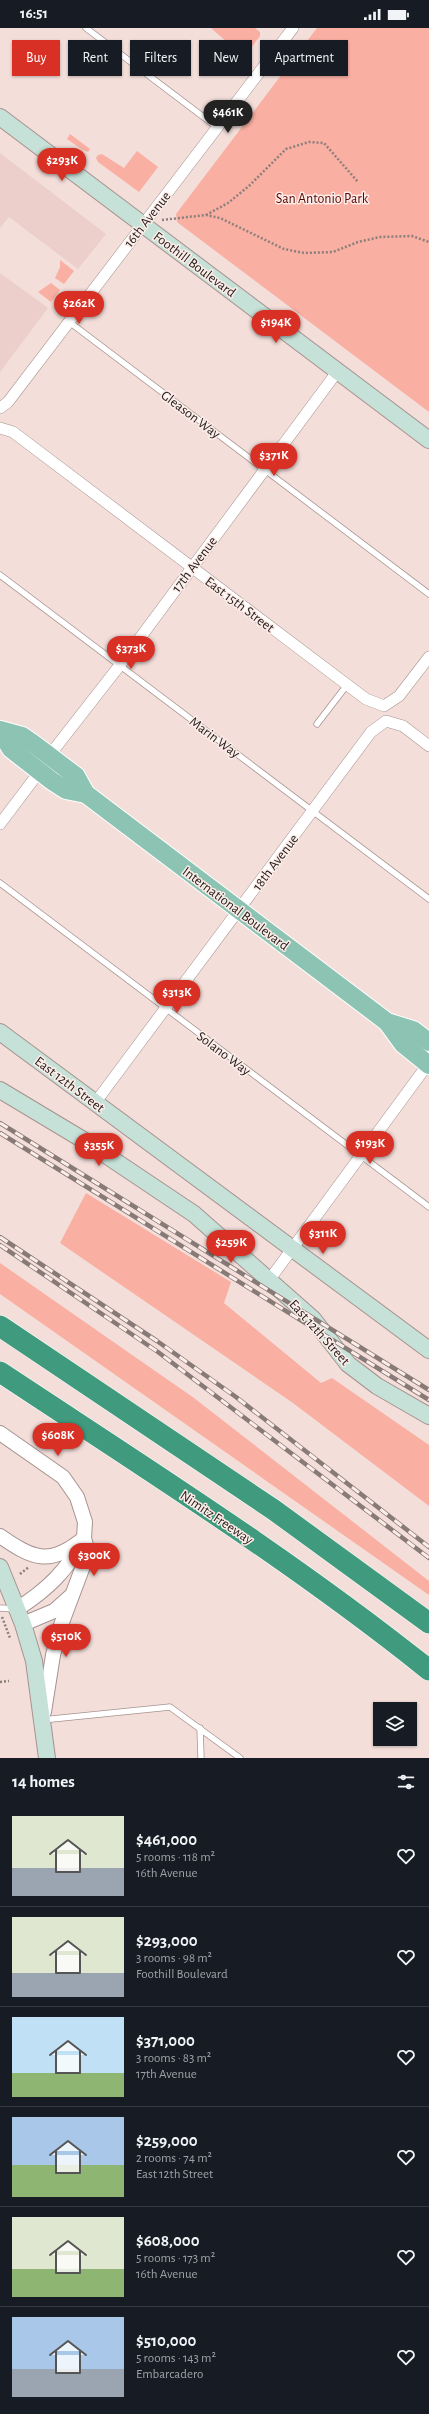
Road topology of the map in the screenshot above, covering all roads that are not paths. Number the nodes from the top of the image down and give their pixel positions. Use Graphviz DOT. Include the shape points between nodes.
graph roads {
  1 [pos="86,28"];
  2 [pos="292,28"];
  3 [pos="0,117"];
  4 [pos="218,128"];
  5 [pos="142,224"];
  6 [pos="68,321"];
  7 [pos="337,372"];
  8 [pos="0,408"];
  9 [pos="0,428"];
  10 [pos="429,440"];
  11 [pos="265,470"];
  12 [pos="191,567"];
  13 [pos="0,575"];
  14 [pos="429,594"];
  15 [pos="429,657"];
  16 [pos="120,665"];
  17 [pos="347,685"];
  18 [pos="317,724"];
  19 [pos="0,730"];
  20 [pos="429,746"];
  21 [pos="49,756"];
  22 [pos="40,771"];
  23 [pos="86,794"];
  24 [pos="313,811"];
  25 [pos="0,824"];
  26 [pos="0,883"];
  27 [pos="429,899"];
  28 [pos="239,911"];
  29 [pos="166,1009"];
  30 [pos="386,1022"];
  31 [pos="0,1032"];
  32 [pos="429,1042"];
  33 [pos="429,1064"];
  34 [pos="0,1090"];
  35 [pos="95,1103"];
  36 [pos="362,1156"];
  37 [pos="429,1207"];
  38 [pos="291,1250"];
  39 [pos="270,1280"];
  40 [pos="0,1326"];
  41 [pos="429,1350"];
  42 [pos="0,1372"];
  43 [pos="429,1416"];
  44 [pos="0,1434"];
  45 [pos="0,1536"];
  46 [pos="84,1538"];
  47 [pos="0,1566"];
  48 [pos="75,1592"];
  49 [pos="0,1608"];
  50 [pos="20,1616"];
  51 [pos="429,1623"];
  52 [pos="429,1670"];
  53 [pos="42,1720"];
  54 [pos="200,1728"];
  55 [pos="47,1758"];
  56 [pos="201,1758"];
  57 [pos="240,1758"];
  1 -- 4 [label="lane"];
  2 -- 4 [label="street, 16th Avenue"];
  3 -- 5 [label="main road, Foothill Boulevard"];
  4 -- 5 [label="street, 16th Avenue"];
  5 -- 6 [label="street, 16th Avenue"];
  5 -- 7 [label="main road, Foothill Boulevard"];
  6 -- 8 [label="street, 16th Avenue" via="8,402"];
  6 -- 11 [label="lane, Gleason Way"];
  7 -- 10 [label="main road, Foothill Boulevard"];
  7 -- 11 [label="street, 17th Avenue"];
  9 -- 12 [label="street, East 15th Street" via="13,432"];
  11 -- 12 [label="street, 17th Avenue"];
  11 -- 14 [label="lane, Gleason Way"];
  12 -- 16 [label="street, 17th Avenue"];
  12 -- 17 [label="street, East 15th Street"];
  13 -- 16 [label="lane, Marin Way"];
  15 -- 17 [label="street, East 15th Street" via="399,696 384,706 366,699"];
  16 -- 21 [label="street, 17th Avenue"];
  16 -- 24 [label="lane, Marin Way"];
  17 -- 18 [label="lane"];
  19 -- 21 [label="main road, International Boulevard" via="22,736"];
  19 -- 22 [label="main road, International Boulevard" via="11,750"];
  20 -- 24 [label="street, 18th Avenue" via="403,726 386,721 372,732"];
  21 -- 23 [label="main road, International Boulevard" via="76,776"];
  22 -- 23 [label="main road, International Boulevard" via="66,790"];
  22 -- 25 [label="street"];
  23 -- 28 [label="main road, International Boulevard"];
  24 -- 27 [label="lane, Marin Way"];
  24 -- 28 [label="street, 18th Avenue"];
  26 -- 29 [label="lane, Solano Way"];
  28 -- 29 [label="street, 18th Avenue"];
  28 -- 30 [label="main road, International Boulevard"];
  29 -- 35 [label="street, 18th Avenue"];
  29 -- 36 [label="lane, Solano Way"];
  30 -- 32 [label="main road, International Boulevard" via="413,1030"];
  30 -- 33 [label="main road, International Boulevard" via="403,1044"];
  31 -- 35 [label="main road, East 12th Street"];
  33 -- 36 [label="street"];
  34 -- 39 [label="main road, East 12th Street" via="91,1145 194,1214"];
  35 -- 38 [label="main road, East 12th Street"];
  36 -- 37 [label="lane, Solano Way"];
  36 -- 38 [label="street"];
  38 -- 39 [label="street"];
  38 -- 41 [label="main road, East 12th Street"];
  39 -- 43 [label="main road, East 12th Street" via="313,1319 348,1364 377,1386"];
  40 -- 51 [label="highway" via="274,1510"];
  42 -- 52 [label="highway, Nimitz Freeway" via="280,1560"];
  44 -- 46 [label="street" via="57,1472 68,1483 82,1510"];
  45 -- 46 [label="street" via="23,1551 40,1558 56,1556"];
  46 -- 48 [label="street" via="88,1553"];
  46 -- 50 [label="street" via="73,1559"];
  47 -- 50 [label="main road"];
  48 -- 50 [label="street" via="54,1610"];
  48 -- 53 [label="street" via="53,1655"];
  49 -- 50 [label="lane"];
  50 -- 53 [label="main road" via="37,1675"];
  53 -- 54 [label="lane" via="170,1707"];
  53 -- 55 [label="main road"];
  54 -- 56 [label="lane"];
  54 -- 57 [label="lane"];
}
